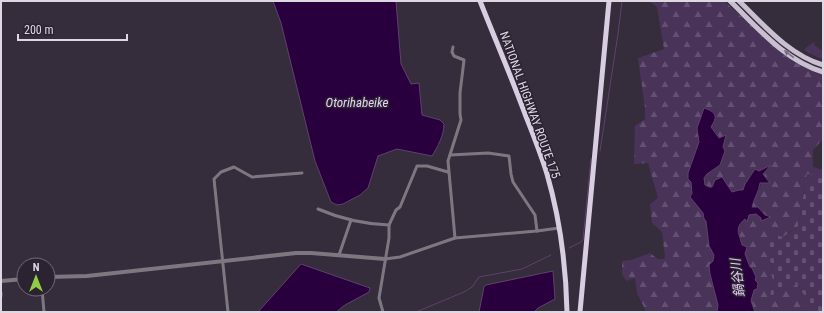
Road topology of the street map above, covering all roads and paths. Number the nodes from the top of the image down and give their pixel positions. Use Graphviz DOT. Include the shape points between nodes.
graph roads {
  1 [pos="480,1"];
  2 [pos="609,1"];
  3 [pos="730,1"];
  4 [pos="739,1"];
  5 [pos="453,47"];
  6 [pos="823,65"];
  7 [pos="823,72"];
  8 [pos="450,155"];
  9 [pos="448,172"];
  10 [pos="302,173"];
  11 [pos="318,209"];
  12 [pos="351,220"];
  13 [pos="389,225"];
  14 [pos="560,228"];
  15 [pos="537,231"];
  16 [pos="455,238"];
  17 [pos="339,255"];
  18 [pos="385,259"];
  19 [pos="223,262"];
  20 [pos="56,277"];
  21 [pos="16,279"];
  22 [pos="1,281"];
  23 [pos="1,293"];
  24 [pos="1,296"];
  25 [pos="43,297"];
  26 [pos="44,312"];
  27 [pos="228,312"];
  28 [pos="383,312"];
  29 [pos="567,312"];
  30 [pos="580,312"];
  1 -- 14 [label="highway, NATIONAL HIGHWAY ROUTE 175" via="539,150"];
  2 -- 30 [label="highway"];
  7 -- 3 [label="main road, one-way" via="807,66 787,53"];
  4 -- 6 [label="main road" via="793,50"];
  5 -- 8 [label="street" via="454,56 464,60 460,93 461,120"];
  8 -- 9 [label="street"];
  8 -- 15 [label="street" via="488,153 509,156 513,182 536,215"];
  9 -- 13 [label="street" via="417,166 400,207"];
  9 -- 16 [label="street"];
  10 -- 19 [label="street" via="252,177 234,167 221,172 214,179"];
  11 -- 12 [label="street" via="338,218"];
  12 -- 13 [label="street"];
  12 -- 17 [label="street"];
  13 -- 18 [label="street"];
  14 -- 15 [label="street"];
  14 -- 29 [label="highway, NATIONAL HIGHWAY ROUTE 175" via="566,273"];
  15 -- 16 [label="street"];
  16 -- 18 [label="street" via="400,257"];
  17 -- 18 [label="street"];
  17 -- 19 [label="street" via="311,253"];
  18 -- 28 [label="street" via="379,298"];
  19 -- 20 [label="street" via="88,276"];
  19 -- 27 [label="street"];
  21 -- 22 [label="street"];
  23 -- 24 [label="street"];
  25 -- 26 [label="street"];
}
